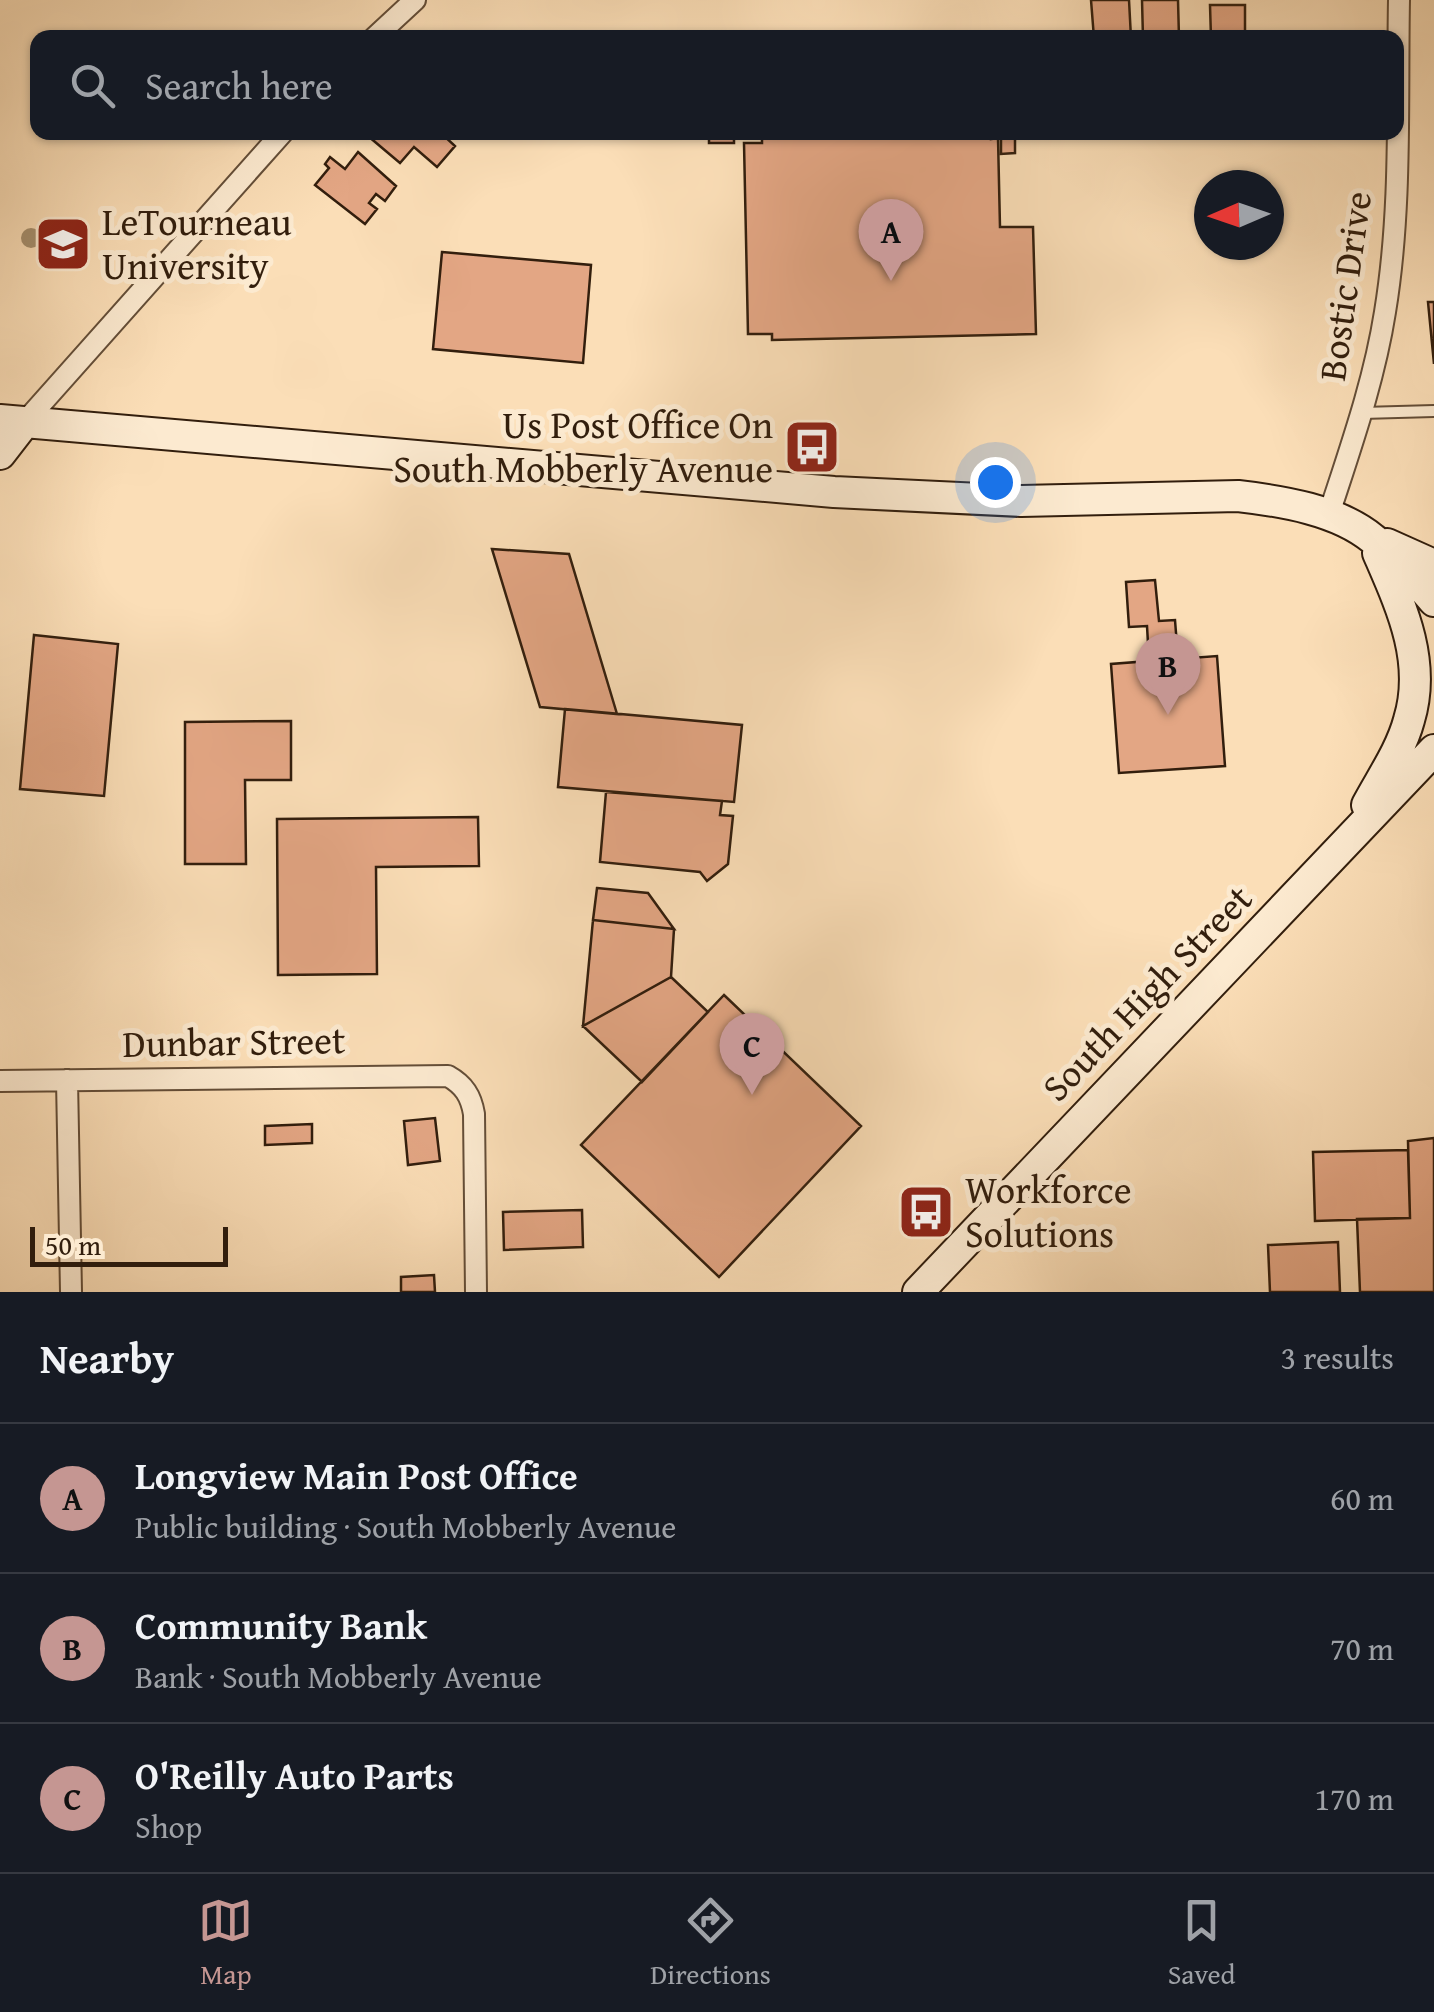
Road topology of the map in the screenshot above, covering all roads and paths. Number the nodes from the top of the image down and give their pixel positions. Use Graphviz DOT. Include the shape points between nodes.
graph roads {
  1 [pos="1400,0"];
  2 [pos="405,3"];
  3 [pos="381,30"];
  4 [pos="1399,30"];
  5 [pos="276,140"];
  6 [pos="1397,140"];
  7 [pos="1434,410"];
  8 [pos="1361,414"];
  9 [pos="12,422"];
  10 [pos="0,454"];
  11 [pos="1328,517"];
  12 [pos="1371,536"];
  13 [pos="1434,565"];
  14 [pos="1434,601"];
  15 [pos="1434,750"];
  16 [pos="1348,841"];
  17 [pos="67,1080"];
  18 [pos="0,1081"];
  19 [pos="70,1292"];
  20 [pos="476,1292"];
  21 [pos="918,1292"];
  1 -- 4 [label="street, Bostic Drive"];
  2 -- 3 [label="street"];
  5 -- 9 [label="street"];
  6 -- 8 [label="street, Bostic Drive" via="1390,278"];
  7 -- 8 [label="lane"];
  8 -- 11 [label="street, Bostic Drive"];
  9 -- 10 [label="main road"];
  9 -- 11 [label="main road" via="834,492 1041,501 1238,496"];
  11 -- 12 [label="main road"];
  12 -- 13 [label="main road"];
  12 -- 14 [label="main road"];
  12 -- 16 [label="main road" via="1409,626 1413,703 1400,743"];
  15 -- 16 [label="main road, South High Street"];
  16 -- 21 [label="main road, South High Street"];
  17 -- 18 [label="street, Dunbar Street"];
  17 -- 19 [label="street"];
  17 -- 20 [label="street, Dunbar Street" via="448,1076 464,1088 474,1114"];
}
